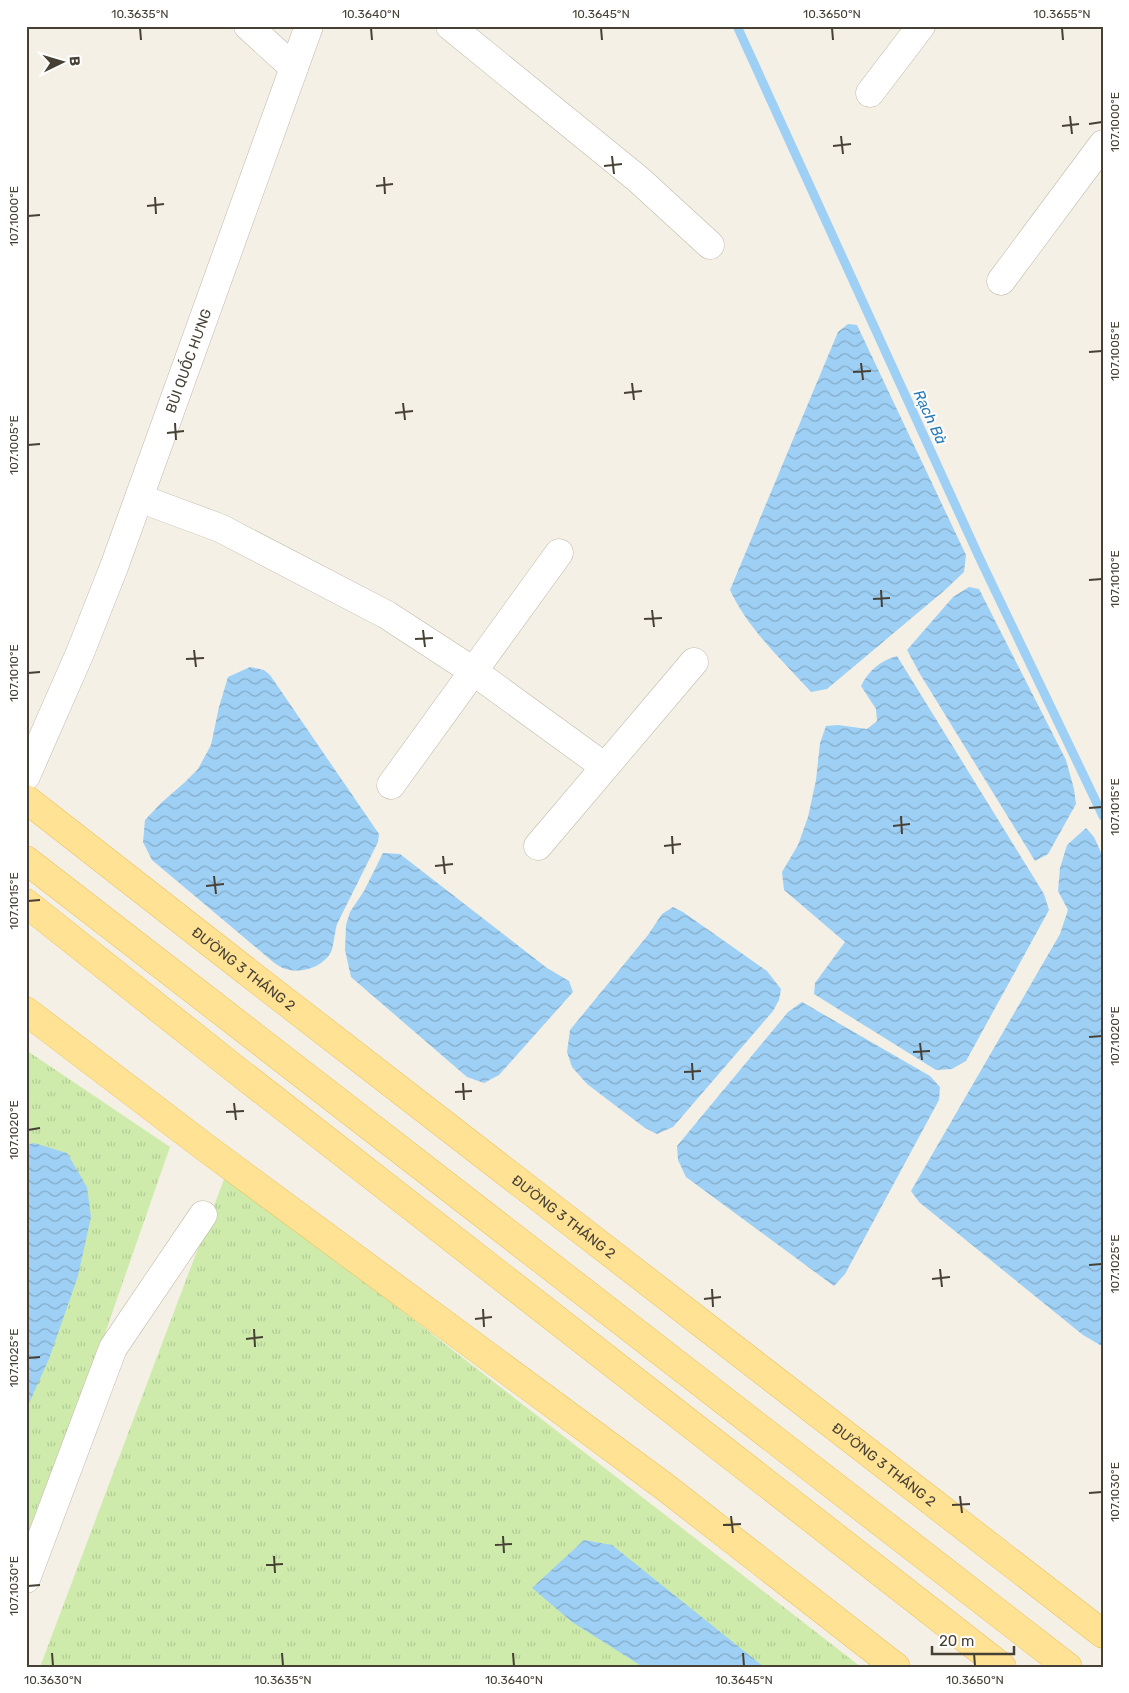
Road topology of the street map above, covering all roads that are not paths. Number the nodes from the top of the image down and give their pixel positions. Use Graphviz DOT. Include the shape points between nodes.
graph roads {
  1 [pos="248,26"];
  2 [pos="309,26"];
  3 [pos="450,26"];
  4 [pos="921,26"];
  5 [pos="294,68"];
  6 [pos="870,94"];
  7 [pos="1103,144"];
  8 [pos="710,245"];
  9 [pos="1001,282"];
  10 [pos="139,498"];
  11 [pos="560,553"];
  12 [pos="694,662"];
  13 [pos="473,670"];
  14 [pos="605,767"];
  15 [pos="26,776"];
  16 [pos="391,784"];
  17 [pos="26,799"];
  18 [pos="538,846"];
  19 [pos="26,860"];
  20 [pos="26,903"];
  21 [pos="26,1011"];
  22 [pos="203,1215"];
  23 [pos="26,1579"];
  24 [pos="1103,1634"];
  25 [pos="896,1667"];
  26 [pos="1002,1667"];
  27 [pos="1068,1667"];
  1 -- 5 [label="street"];
  2 -- 5 [label="street, BÙI QUỐC HƯNG"];
  3 -- 8 [label="street" via="638,180"];
  4 -- 6 [label="street"];
  5 -- 10 [label="street, BÙI QUỐC HƯNG"];
  7 -- 9 [label="street"];
  10 -- 13 [label="street" via="229,532 387,615"];
  10 -- 15 [label="street, BÙI QUỐC HƯNG" via="80,653"];
  11 -- 13 [label="street"];
  12 -- 14 [label="street"];
  13 -- 14 [label="street"];
  13 -- 16 [label="street"];
  14 -- 18 [label="street"];
  17 -- 24 [label="main road, ĐƯỜNG 3 THÁNG 2"];
  19 -- 27 [label="main road"];
  20 -- 26 [label="main road"];
  21 -- 25 [label="main road" via="665,1487"];
  22 -- 23 [label="street" via="114,1348"];
}
